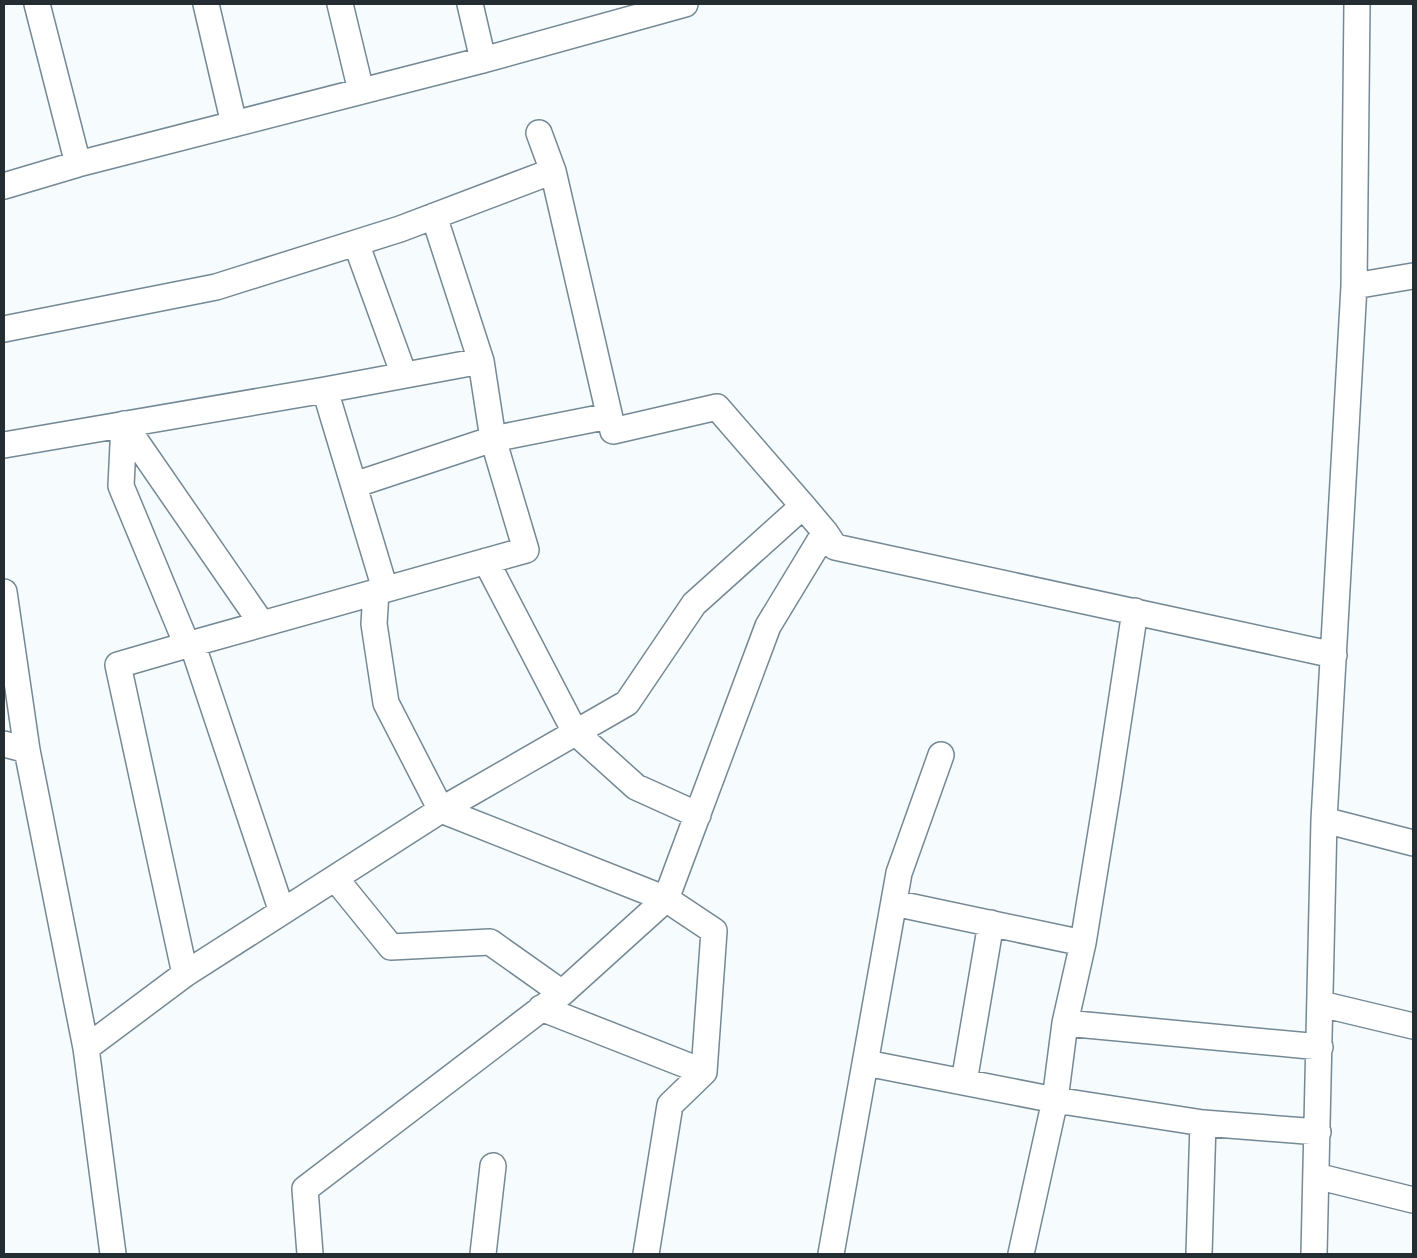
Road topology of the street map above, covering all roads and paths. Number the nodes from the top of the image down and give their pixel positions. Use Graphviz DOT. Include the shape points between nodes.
graph roads {
  1 [pos="37,4"];
  2 [pos="206,4"];
  3 [pos="340,4"];
  4 [pos="470,4"];
  5 [pos="685,4"];
  6 [pos="1357,4"];
  7 [pos="651,8"];
  8 [pos="483,60"];
  9 [pos="361,91"];
  10 [pos="234,124"];
  11 [pos="538,133"];
  12 [pos="78,164"];
  13 [pos="553,170"];
  14 [pos="4,186"];
  15 [pos="434,216"];
  16 [pos="356,243"];
  17 [pos="1413,276"];
  18 [pos="1354,286"];
  19 [pos="4,328"];
  20 [pos="481,361"];
  21 [pos="404,375"];
  22 [pos="326,390"];
  23 [pos="609,416"];
  24 [pos="124,424"];
  25 [pos="493,439"];
  26 [pos="4,445"];
  27 [pos="354,485"];
  28 [pos="803,506"];
  29 [pos="825,532"];
  30 [pos="486,561"];
  31 [pos="381,591"];
  32 [pos="4,592"];
  33 [pos="1135,611"];
  34 [pos="262,624"];
  35 [pos="189,644"];
  36 [pos="1334,655"];
  37 [pos="575,732"];
  38 [pos="15,747"];
  39 [pos="941,755"];
  40 [pos="441,810"];
  41 [pos="698,815"];
  42 [pos="1324,820"];
  43 [pos="1413,843"];
  44 [pos="335,878"];
  45 [pos="666,899"];
  46 [pos="894,903"];
  47 [pos="282,912"];
  48 [pos="991,923"];
  49 [pos="1083,943"];
  50 [pos="185,974"];
  51 [pos="562,992"];
  52 [pos="1321,1004"];
  53 [pos="541,1008"];
  54 [pos="1065,1023"];
  55 [pos="1413,1026"];
  56 [pos="1320,1047"];
  57 [pos="86,1048"];
  58 [pos="866,1063"];
  59 [pos="704,1072"];
  60 [pos="964,1082"];
  61 [pos="1055,1100"];
  62 [pos="1203,1124"];
  63 [pos="1318,1132"];
  64 [pos="493,1166"];
  65 [pos="1316,1176"];
  66 [pos="1413,1200"];
  67 [pos="114,1254"];
  68 [pos="310,1254"];
  69 [pos="483,1254"];
  70 [pos="646,1254"];
  71 [pos="832,1254"];
  72 [pos="1021,1254"];
  73 [pos="1199,1254"];
  74 [pos="1314,1254"];
  1 -- 12 [label="street"];
  2 -- 10 [label="street"];
  3 -- 9 [label="street"];
  4 -- 8 [label="street"];
  5 -- 7 [label="street"];
  6 -- 18 [label="street"];
  7 -- 8 [label="street"];
  8 -- 9 [label="street"];
  9 -- 10 [label="street"];
  10 -- 12 [label="street"];
  11 -- 13 [label="street"];
  12 -- 14 [label="street"];
  13 -- 15 [label="street"];
  13 -- 23 [label="street"];
  15 -- 16 [label="street"];
  15 -- 20 [label="street"];
  16 -- 19 [label="street" via="216,287"];
  16 -- 21 [label="street"];
  17 -- 18 [label="street"];
  18 -- 36 [label="street"];
  20 -- 21 [label="street"];
  20 -- 25 [label="street"];
  21 -- 22 [label="street"];
  22 -- 24 [label="street"];
  22 -- 27 [label="street"];
  23 -- 25 [label="street"];
  23 -- 28 [label="street" via="613,431 717,407"];
  24 -- 26 [label="street"];
  24 -- 34 [label="street"];
  24 -- 35 [label="street" via="120,486"];
  25 -- 27 [label="street"];
  25 -- 30 [label="street" via="526,550"];
  27 -- 31 [label="street"];
  28 -- 29 [label="street"];
  28 -- 37 [label="street" via="694,604 627,703"];
  29 -- 33 [label="street" via="835,547"];
  29 -- 41 [label="street" via="768,626"];
  30 -- 31 [label="street"];
  30 -- 37 [label="street"];
  31 -- 34 [label="street"];
  31 -- 40 [label="street" via="374,624 386,703"];
  32 -- 38 [label="street"];
  33 -- 36 [label="street"];
  33 -- 49 [label="street"];
  34 -- 35 [label="street"];
  35 -- 47 [label="street"];
  35 -- 50 [label="street" via="118,665"];
  36 -- 42 [label="street"];
  37 -- 40 [label="street"];
  37 -- 41 [label="street" via="636,787"];
  38 -- 57 [label="street"];
  39 -- 46 [label="street" via="899,874"];
  40 -- 44 [label="street"];
  40 -- 45 [label="street"];
  41 -- 45 [label="street"];
  42 -- 43 [label="street"];
  42 -- 52 [label="street"];
  44 -- 47 [label="street"];
  44 -- 51 [label="street" via="392,946 490,942"];
  45 -- 51 [label="street"];
  45 -- 59 [label="street" via="714,931"];
  46 -- 48 [label="street"];
  46 -- 58 [label="street"];
  47 -- 50 [label="street"];
  48 -- 49 [label="street"];
  48 -- 60 [label="street"];
  49 -- 54 [label="street"];
  50 -- 57 [label="street"];
  51 -- 53 [label="street"];
  52 -- 55 [label="street"];
  52 -- 56 [label="street"];
  53 -- 59 [label="street"];
  53 -- 68 [label="street" via="305,1189"];
  54 -- 56 [label="street"];
  54 -- 61 [label="street"];
  56 -- 63 [label="street"];
  57 -- 67 [label="street"];
  58 -- 60 [label="street"];
  58 -- 71 [label="street"];
  59 -- 70 [label="street" via="670,1105"];
  60 -- 61 [label="street"];
  61 -- 62 [label="street"];
  61 -- 72 [label="street"];
  62 -- 63 [label="street"];
  62 -- 73 [label="street"];
  63 -- 65 [label="street"];
  64 -- 69 [label="street"];
  65 -- 66 [label="street"];
  65 -- 74 [label="street"];
}
